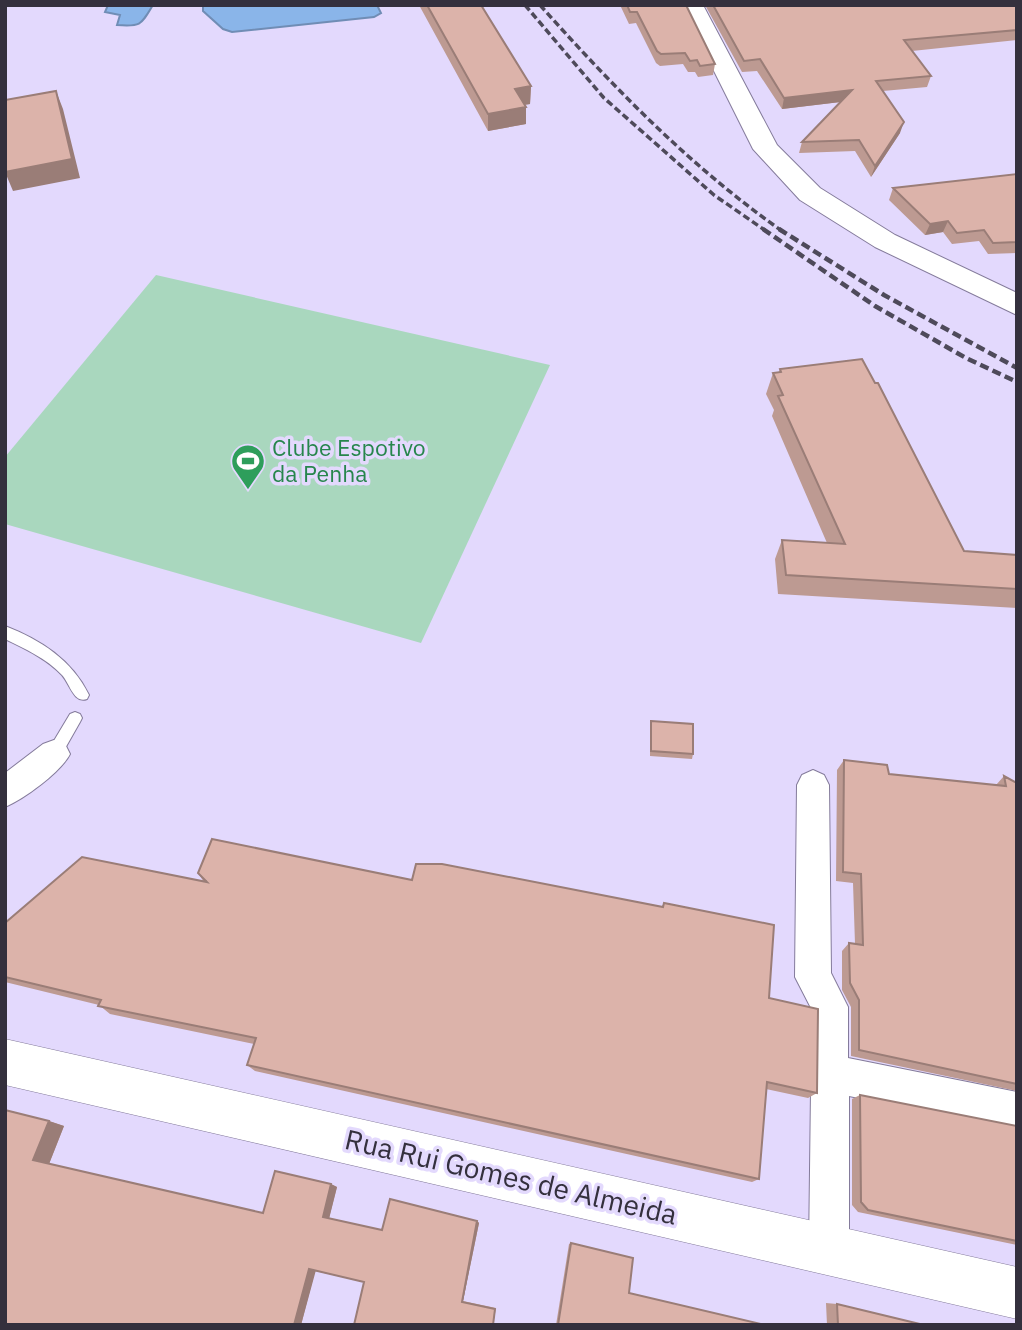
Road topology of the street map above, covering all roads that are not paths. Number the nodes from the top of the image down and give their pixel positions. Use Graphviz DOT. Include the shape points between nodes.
graph roads {
  1 [pos="692,5"];
  2 [pos="1017,305"];
  3 [pos="5,632"];
  4 [pos="82,695"];
  5 [pos="75,718"];
  6 [pos="54,754"];
  7 [pos="813,785"];
  8 [pos="5,792"];
  9 [pos="5,1062"];
  10 [pos="830,1073"];
  11 [pos="1017,1111"];
  12 [pos="829,1250"];
  13 [pos="1017,1293"];
  1 -- 2 [label="main road" via="766,149 810,194 885,241"];
  3 -- 4 [label="lane" via="62,664"];
  5 -- 6 [label="lane"];
  6 -- 8 [label="street"];
  7 -- 10 [label="street" via="813,977 830,1007"];
  9 -- 12 [label="street, Rua Rui Gomes de Almeida"];
  10 -- 11 [label="street"];
  10 -- 12 [label="street"];
  12 -- 13 [label="street, Rua Rui Gomes de Almeida"];
}
